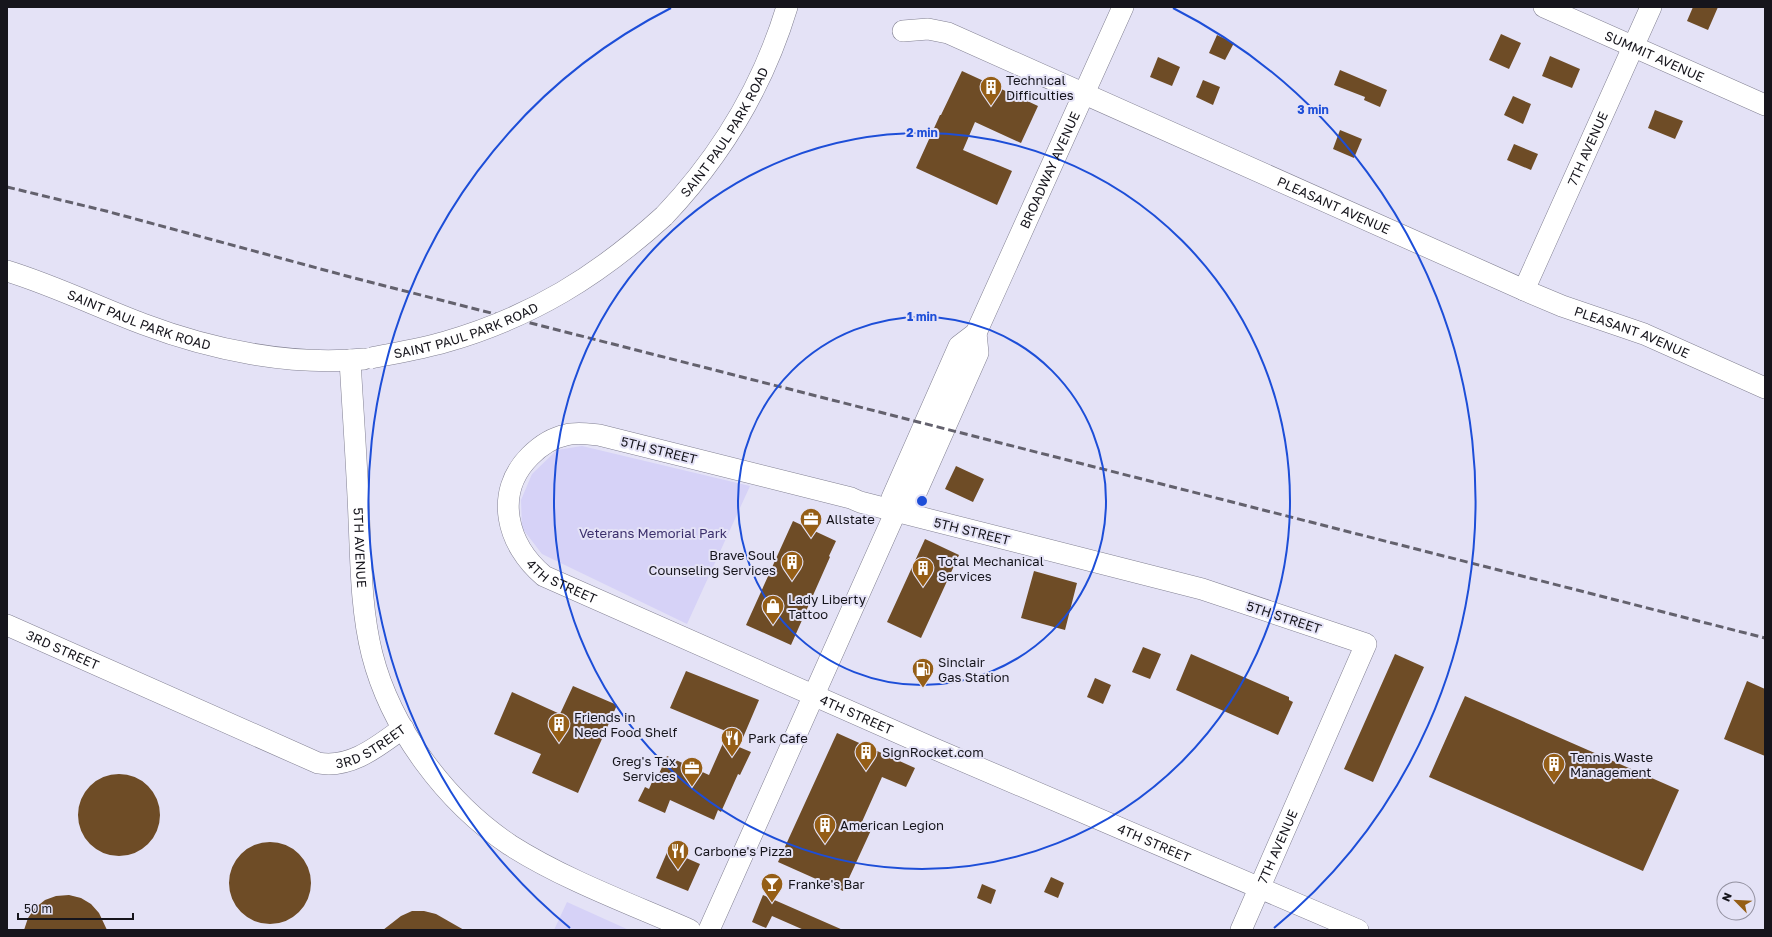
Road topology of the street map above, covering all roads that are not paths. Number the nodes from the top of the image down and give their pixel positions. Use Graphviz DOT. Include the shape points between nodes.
graph roads {
  1 [pos="787,7"];
  2 [pos="1123,7"];
  3 [pos="1544,7"];
  4 [pos="1651,7"];
  5 [pos="903,31"];
  6 [pos="1634,46"];
  7 [pos="1085,93"];
  8 [pos="1765,105"];
  9 [pos="7,270"];
  10 [pos="1524,290"];
  11 [pos="350,360"];
  12 [pos="1765,388"];
  13 [pos="513,481"];
  14 [pos="896,511"];
  15 [pos="7,625"];
  16 [pos="814,694"];
  17 [pos="403,728"];
  18 [pos="1314,763"];
  19 [pos="1260,887"];
  20 [pos="690,930"];
  21 [pos="709,930"];
  22 [pos="1241,930"];
  23 [pos="1358,930"];
  1 -- 11 [label="street, SAINT PAUL PARK ROAD, bridge" via="773,50 745,108 703,171 664,216 618,256 537,308 470,335 371,358"];
  2 -- 7 [label="street, BROADWAY AVENUE"];
  3 -- 6 [label="street, SUMMIT AVENUE"];
  4 -- 6 [label="street, 7TH AVENUE"];
  5 -- 7 [label="street, PLEASANT AVENUE" via="928,29 948,33"];
  6 -- 8 [label="street, SUMMIT AVENUE"];
  6 -- 10 [label="street, 7TH AVENUE"];
  7 -- 10 [label="street, PLEASANT AVENUE"];
  7 -- 14 [label="street, BROADWAY AVENUE" via="976,333 978,353 911,504"];
  9 -- 11 [label="street, SAINT PAUL PARK ROAD" via="145,324 226,349 316,360"];
  10 -- 12 [label="street, PLEASANT AVENUE" via="1644,334"];
  11 -- 17 [label="street, 5TH AVENUE" via="366,622 377,669"];
  13 -- 14 [label="street, 5TH STREET" via="524,462 552,439 566,434 599,435"];
  13 -- 16 [label="street, 4TH STREET" via="508,520 522,553 544,576"];
  14 -- 16 [label="street"];
  14 -- 18 [label="street, 5TH STREET" via="1202,589 1366,644"];
  15 -- 17 [label="street, 3RD STREET" via="318,763 332,765 351,760 378,746"];
  16 -- 19 [label="street, 4TH STREET" via="935,749"];
  16 -- 21 [label="street"];
  17 -- 20 [label="street, 3RD STREET" via="426,764 449,792 476,818 510,844 562,874"];
  18 -- 19 [label="street, 7TH AVENUE"];
  19 -- 22 [label="street, 7TH AVENUE"];
  19 -- 23 [label="street, 4TH STREET"];
}
